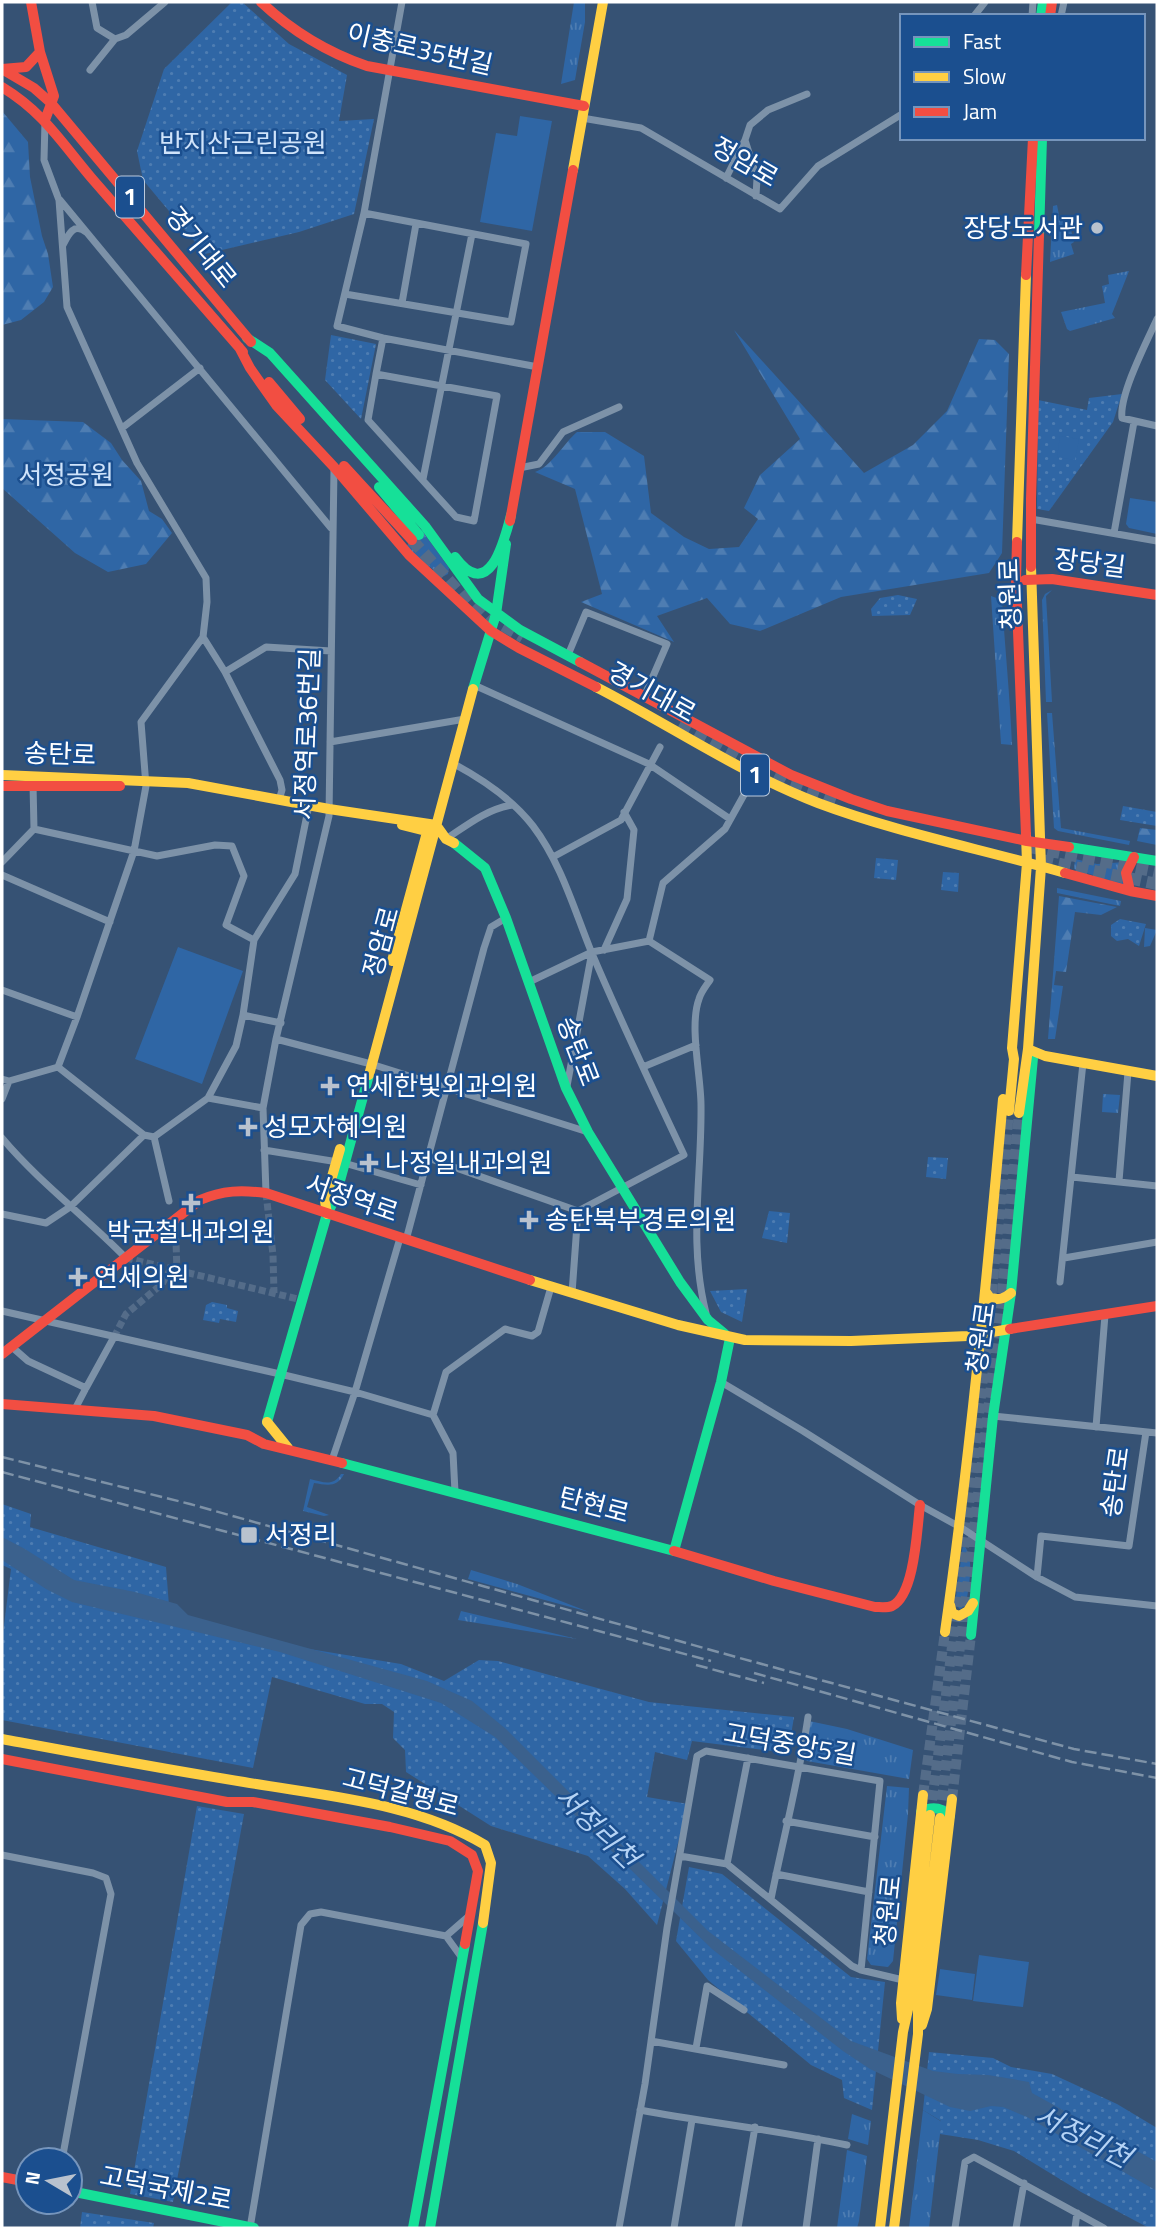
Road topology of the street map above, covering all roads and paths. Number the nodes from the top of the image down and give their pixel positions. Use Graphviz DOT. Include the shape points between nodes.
graph roads {
  1 [pos="31,2"];
  2 [pos="92,2"];
  3 [pos="164,2"];
  4 [pos="261,2"];
  5 [pos="402,2"];
  6 [pos="603,2"];
  7 [pos="115,39"];
  8 [pos="40,52"];
  9 [pos="2,69"];
  10 [pos="90,70"];
  11 [pos="390,70"];
  12 [pos="2,87"];
  13 [pos="807,94"];
  14 [pos="51,103"];
  15 [pos="584,106"];
  16 [pos="900,115"];
  17 [pos="582,118"];
  18 [pos="46,120"];
  19 [pos="1033,140"];
  20 [pos="1042,140"];
  21 [pos="745,141"];
  22 [pos="726,178"];
  23 [pos="756,196"];
  24 [pos="59,200"];
  25 [pos="364,213"];
  26 [pos="416,224"];
  27 [pos="472,234"];
  28 [pos="92,237"];
  29 [pos="63,247"];
  30 [pos="345,294"];
  31 [pos="402,303"];
  32 [pos="456,313"];
  33 [pos="1157,318"];
  34 [pos="383,338"];
  35 [pos="239,347"];
  36 [pos="449,349"];
  37 [pos="538,367"];
  38 [pos="200,368"];
  39 [pos="376,374"];
  40 [pos="442,386"];
  41 [pos="619,407"];
  42 [pos="1134,422"];
  43 [pos="1157,426"];
  44 [pos="122,428"];
  45 [pos="334,467"];
  46 [pos="519,468"];
  47 [pos="423,479"];
  48 [pos="511,515"];
  49 [pos="1031,520"];
  50 [pos="332,528"];
  51 [pos="1114,533"];
  52 [pos="419,534"];
  53 [pos="1157,541"];
  54 [pos="1016,580"];
  55 [pos="1031,580"];
  56 [pos="1157,594"];
  57 [pos="496,614"];
  58 [pos="491,631"];
  59 [pos="203,637"];
  60 [pos="331,651"];
  61 [pos="568,655"];
  62 [pos="225,672"];
  63 [pos="474,685"];
  64 [pos="644,697"];
  65 [pos="465,719"];
  66 [pos="330,743"];
  67 [pos="660,747"];
  68 [pos="454,764"];
  69 [pos="649,764"];
  70 [pos="2,775"];
  71 [pos="755,775"];
  72 [pos="33,781"];
  73 [pos="145,783"];
  74 [pos="2,786"];
  75 [pos="279,800"];
  76 [pos="512,805"];
  77 [pos="308,809"];
  78 [pos="624,812"];
  79 [pos="329,813"];
  80 [pos="730,819"];
  81 [pos="431,828"];
  82 [pos="34,829"];
  83 [pos="446,839"];
  84 [pos="1027,841"];
  85 [pos="1042,843"];
  86 [pos="134,851"];
  87 [pos="553,857"];
  88 [pos="1134,857"];
  89 [pos="1157,861"];
  90 [pos="2,862"];
  91 [pos="1027,863"];
  92 [pos="1041,867"];
  93 [pos="2,875"];
  94 [pos="1130,891"];
  95 [pos="1157,895"];
  96 [pos="506,918"];
  97 [pos="110,922"];
  98 [pos="254,940"];
  99 [pos="649,941"];
  100 [pos="604,950"];
  101 [pos="592,952"];
  102 [pos="529,982"];
  103 [pos="2,990"];
  104 [pos="243,1015"];
  105 [pos="77,1017"];
  106 [pos="281,1023"];
  107 [pos="276,1039"];
  108 [pos="696,1045"];
  109 [pos="1012,1048"];
  110 [pos="1028,1049"];
  111 [pos="368,1063"];
  112 [pos="1083,1063"];
  113 [pos="58,1067"];
  114 [pos="643,1067"];
  115 [pos="1128,1072"];
  116 [pos="1157,1076"];
  117 [pos="5,1080"];
  118 [pos="448,1087"];
  119 [pos="566,1088"];
  120 [pos="208,1098"];
  121 [pos="2,1099"];
  122 [pos="263,1108"];
  123 [pos="588,1132"];
  124 [pos="144,1135"];
  125 [pos="153,1137"];
  126 [pos="2,1138"];
  127 [pos="264,1150"];
  128 [pos="429,1158"];
  129 [pos="340,1162"];
  130 [pos="1072,1177"];
  131 [pos="1119,1181"];
  132 [pos="421,1185"];
  133 [pos="1157,1186"];
  134 [pos="622,1189"];
  135 [pos="266,1193"];
  136 [pos="169,1201"];
  137 [pos="71,1207"];
  138 [pos="578,1211"];
  139 [pos="2,1214"];
  140 [pos="327,1214"];
  141 [pos="403,1239"];
  142 [pos="1157,1242"];
  143 [pos="126,1258"];
  144 [pos="1064,1258"];
  145 [pos="1060,1282"];
  146 [pos="551,1287"];
  147 [pos="985,1291"];
  148 [pos="572,1293"];
  149 [pos="1011,1293"];
  150 [pos="1157,1306"];
  151 [pos="2,1311"];
  152 [pos="1105,1315"];
  153 [pos="708,1320"];
  154 [pos="44,1322"];
  155 [pos="1005,1331"];
  156 [pos="981,1334"];
  157 [pos="114,1337"];
  158 [pos="730,1338"];
  159 [pos="12,1346"];
  160 [pos="2,1354"];
  161 [pos="280,1374"];
  162 [pos="721,1382"];
  163 [pos="86,1388"];
  164 [pos="355,1392"];
  165 [pos="2,1404"];
  166 [pos="75,1409"];
  167 [pos="433,1415"];
  168 [pos="993,1416"];
  169 [pos="267,1422"];
  170 [pos="1096,1427"];
  171 [pos="1146,1432"];
  172 [pos="1157,1433"];
  173 [pos="278,1434"];
  174 [pos="247,1435"];
  175 [pos="273,1446"];
  176 [pos="288,1448"];
  177 [pos="332,1460"];
  178 [pos="455,1492"];
  179 [pos="920,1505"];
  180 [pos="960,1527"];
  181 [pos="980,1541"];
  182 [pos="674,1551"];
  183 [pos="1037,1577"];
  184 [pos="949,1602"];
  185 [pos="973,1603"];
  186 [pos="1157,1606"];
  187 [pos="945,1632"];
  188 [pos="971,1635"];
  189 [pos="808,1717"];
  190 [pos="2,1738"];
  191 [pos="748,1758"];
  192 [pos="2,1759"];
  193 [pos="800,1768"];
  194 [pos="923,1795"];
  195 [pos="952,1799"];
  196 [pos="935,1815"];
  197 [pos="786,1821"];
  198 [pos="875,1837"];
  199 [pos="2,1855"];
  200 [pos="680,1856"];
  201 [pos="727,1864"];
  202 [pos="776,1874"];
  203 [pos="869,1892"];
  204 [pos="771,1899"];
  205 [pos="471,1915"];
  206 [pos="446,1936"];
  207 [pos="462,1958"];
  208 [pos="860,1970"];
  209 [pos="903,1980"];
  210 [pos="744,2010"];
  211 [pos="903,2032"];
  212 [pos="651,2041"];
  213 [pos="696,2048"];
  214 [pos="784,2065"];
  215 [pos="640,2110"];
  216 [pos="692,2120"];
  217 [pos="755,2127"];
  218 [pos="818,2138"];
  219 [pos="847,2145"];
  220 [pos="65,2146"];
  221 [pos="1024,2183"];
  222 [pos="84,2194"];
  223 [pos="1077,2213"];
  224 [pos="252,2228"];
  225 [pos="413,2228"];
  226 [pos="430,2228"];
  227 [pos="619,2228"];
  228 [pos="674,2228"];
  229 [pos="738,2228"];
  230 [pos="806,2228"];
  231 [pos="880,2228"];
  232 [pos="894,2228"];
  233 [pos="955,2228"];
  234 [pos="1016,2228"];
  235 [pos="1075,2228"];
  236 [pos="1104,2228"];
  1 -- 8 [label="main road"];
  2 -- 7 [label="street" via="97,28"];
  3 -- 7 [label="street"];
  4 -- 11 [label="main road, 이충로35번길" via="318,48"];
  5 -- 11 [label="street"];
  6 -- 15 [label="main road, 정암로"];
  7 -- 10 [label="street"];
  8 -- 9 [label="main road" via="26,67"];
  8 -- 14 [label="main road" via="54,96"];
  9 -- 14 [label="main road, 경기대로 / 1"];
  11 -- 15 [label="main road, 이충로35번길"];
  11 -- 25 [label="street"];
  12 -- 18 [label="main road, 경기대로 / 1"];
  13 -- 21 [label="street" via="768,110 750,125"];
  14 -- 18 [label="main road"];
  14 -- 52 [label="main road, 경기대로 / 1" via="247,338 270,354"];
  15 -- 17 [label="main road, 정암로"];
  16 -- 23 [label="street, 정암로" via="818,166 780,208"];
  17 -- 22 [label="street, 정암로" via="640,128"];
  17 -- 37 [label="main road, 정암로"];
  18 -- 24 [label="street" via="44,160"];
  18 -- 35 [label="main road, 경기대로 / 1"];
  19 -- 54 [label="main road, 청원로"];
  20 -- 49 [label="main road, 청원로"];
  21 -- 22 [label="street"];
  21 -- 23 [label="street" via="757,178"];
  22 -- 23 [label="street, 정암로"];
  24 -- 28 [label="street"];
  24 -- 29 [label="street"];
  25 -- 26 [label="street"];
  25 -- 30 [label="street"];
  26 -- 27 [label="street"];
  26 -- 31 [label="street"];
  27 -- 32 [label="street"];
  27 -- 32 [label="street" via="527,244 514,309 511,322"];
  28 -- 29 [label="street" via="76,228"];
  28 -- 38 [label="street"];
  29 -- 44 [label="street" via="67,307"];
  30 -- 31 [label="street"];
  30 -- 34 [label="street" via="337,326"];
  31 -- 32 [label="street"];
  32 -- 36 [label="street"];
  33 -- 42 [label="street, 장당길" via="1121,411 1122,418"];
  34 -- 36 [label="street"];
  34 -- 39 [label="street"];
  35 -- 45 [label="main road, 경기대로 / 1" via="276,405"];
  35 -- 52 [label="main road, 경기대로 / 1" via="297,415"];
  36 -- 37 [label="street"];
  36 -- 40 [label="street"];
  37 -- 46 [label="main road, 정암로"];
  38 -- 44 [label="street"];
  38 -- 50 [label="street"];
  39 -- 40 [label="street"];
  39 -- 47 [label="street" via="368,420"];
  40 -- 47 [label="street"];
  40 -- 47 [label="street" via="497,396 474,521 456,517"];
  41 -- 46 [label="street" via="563,432 539,464"];
  42 -- 43 [label="street"];
  42 -- 51 [label="street, 장당길"];
  44 -- 59 [label="street" via="137,463 206,578"];
  45 -- 50 [label="street, 서정역로36번길"];
  45 -- 58 [label="main road, 경기대로 / 1" via="410,555"];
  46 -- 48 [label="main road, 정암로"];
  48 -- 52 [label="main road" via="497,561 480,574 467,571"];
  48 -- 57 [label="main road, 정암로"];
  49 -- 51 [label="street, 장당길"];
  49 -- 55 [label="main road, 청원로"];
  50 -- 60 [label="street, 서정역로36번길"];
  51 -- 53 [label="street, 장당길"];
  52 -- 57 [label="main road, 경기대로 / 1"];
  54 -- 55 [label="main road, 장당길"];
  54 -- 84 [label="main road, 청원로"];
  55 -- 56 [label="main road, 장당길"];
  55 -- 85 [label="main road, 청원로"];
  57 -- 58 [label="main road, 정암로"];
  57 -- 61 [label="main road, 경기대로"];
  58 -- 63 [label="main road, 정암로"];
  58 -- 71 [label="main road, 경기대로 / 1"];
  59 -- 62 [label="street"];
  59 -- 73 [label="street" via="141,722"];
  60 -- 62 [label="street" via="265,647"];
  60 -- 66 [label="street, 서정역로36번길"];
  61 -- 64 [label="main road, 경기대로"];
  61 -- 64 [label="street, 경기대로" via="586,612 667,644"];
  62 -- 75 [label="street" via="280,780"];
  63 -- 65 [label="main road, 정암로"];
  63 -- 69 [label="street"];
  64 -- 84 [label="main road, 경기대로" via="791,775 851,799"];
  65 -- 66 [label="street"];
  65 -- 68 [label="main road, 정암로"];
  66 -- 79 [label="street, 서정역로36번길"];
  67 -- 69 [label="street"];
  68 -- 76 [label="street" via="480,778"];
  68 -- 81 [label="main road, 정암로"];
  69 -- 78 [label="street"];
  69 -- 80 [label="street"];
  70 -- 72 [label="main road, 송탄로"];
  71 -- 80 [label="street"];
  71 -- 91 [label="main road, 경기대로 / 1" via="856,817"];
  72 -- 73 [label="main road, 송탄로"];
  72 -- 74 [label="main road, 송탄로"];
  72 -- 82 [label="street"];
  73 -- 75 [label="main road, 송탄로" via="188,783"];
  73 -- 77 [label="main road, 송탄로"];
  73 -- 86 [label="street"];
  75 -- 77 [label="main road, 송탄로"];
  76 -- 83 [label="street" via="476,818"];
  76 -- 87 [label="street" via="532,824"];
  77 -- 79 [label="main road, 송탄로"];
  77 -- 98 [label="street" via="295,874"];
  78 -- 87 [label="street" via="621,820"];
  78 -- 100 [label="street" via="634,830 627,899"];
  79 -- 81 [label="main road, 송탄로"];
  79 -- 106 [label="street, 서정역로36번길"];
  80 -- 99 [label="street" via="725,829 663,883"];
  81 -- 83 [label="main road, 송탄로"];
  81 -- 111 [label="main road, 정암로"];
  82 -- 86 [label="street"];
  82 -- 90 [label="street"];
  83 -- 96 [label="main road, 송탄로" via="485,868"];
  84 -- 85 [label="main road, 경기대로"];
  84 -- 91 [label="main road, 청원로"];
  85 -- 88 [label="main road, 경기대로"];
  85 -- 92 [label="main road, 청원로"];
  86 -- 97 [label="street"];
  86 -- 98 [label="street" via="157,856 232,846 244,876 226,925"];
  87 -- 101 [label="street"];
  88 -- 89 [label="main road, 경기대로"];
  88 -- 94 [label="main road" via="1125,873"];
  91 -- 92 [label="main road, 경기대로 / 1"];
  91 -- 109 [label="main road, 청원로"];
  92 -- 94 [label="main road, 경기대로 / 1"];
  92 -- 110 [label="main road, 청원로"];
  93 -- 97 [label="street"];
  94 -- 95 [label="main road, 경기대로 / 1"];
  96 -- 102 [label="main road, 송탄로"];
  96 -- 118 [label="street" via="491,927"];
  97 -- 105 [label="street"];
  98 -- 104 [label="street"];
  99 -- 100 [label="street"];
  99 -- 108 [label="street" via="710,980 699,998"];
  100 -- 101 [label="street"];
  101 -- 102 [label="street"];
  101 -- 114 [label="street"];
  101 -- 119 [label="street"];
  102 -- 119 [label="main road, 송탄로"];
  103 -- 105 [label="street"];
  104 -- 106 [label="street"];
  104 -- 120 [label="street" via="236,1046"];
  105 -- 113 [label="street"];
  106 -- 107 [label="street, 서정역로36번길"];
  107 -- 111 [label="street"];
  107 -- 122 [label="street, 서정역로36번길"];
  108 -- 114 [label="street"];
  108 -- 153 [label="street" via="701,1103 695,1240"];
  109 -- 110 [label="main road, 청원로" via="1014,1112"];
  109 -- 147 [label="main road, 청원로"];
  110 -- 112 [label="main road"];
  110 -- 149 [label="main road, 청원로" via="1032,1058 1029,1117"];
  111 -- 118 [label="street"];
  111 -- 129 [label="main road, 정암로"];
  112 -- 115 [label="main road"];
  112 -- 130 [label="street"];
  113 -- 117 [label="street"];
  113 -- 124 [label="street"];
  114 -- 134 [label="street" via="684,1155"];
  115 -- 116 [label="main road"];
  115 -- 131 [label="street"];
  117 -- 121 [label="street"];
  118 -- 123 [label="street"];
  118 -- 128 [label="street"];
  119 -- 123 [label="main road, 송탄로"];
  120 -- 122 [label="street"];
  120 -- 125 [label="street"];
  122 -- 127 [label="street, 서정역로36번길"];
  123 -- 134 [label="main road, 송탄로"];
  124 -- 125 [label="street"];
  124 -- 137 [label="street"];
  125 -- 136 [label="street"];
  126 -- 137 [label="street"];
  127 -- 129 [label="street"];
  127 -- 135 [label="street, 서정역로36번길"];
  128 -- 132 [label="street"];
  128 -- 138 [label="street"];
  129 -- 132 [label="street"];
  129 -- 140 [label="main road, 정암로" via="335,1199"];
  130 -- 131 [label="street"];
  130 -- 144 [label="street"];
  131 -- 133 [label="street"];
  132 -- 141 [label="street"];
  134 -- 138 [label="street"];
  134 -- 153 [label="main road, 송탄로"];
  135 -- 140 [label="main road, 서정역로"];
  135 -- 143 [label="main road, 서정역로" via="237,1189 200,1199"];
  137 -- 139 [label="street" via="46,1223"];
  137 -- 143 [label="street"];
  138 -- 148 [label="street"];
  140 -- 141 [label="main road, 서정역로"];
  140 -- 161 [label="main road, 정암로"];
  141 -- 146 [label="main road, 서정역로"];
  141 -- 164 [label="street"];
  142 -- 144 [label="street"];
  143 -- 154 [label="main road, 서정역로"];
  144 -- 145 [label="street"];
  146 -- 148 [label="main road, 서정역로"];
  146 -- 167 [label="street" via="538,1332 532,1336 505,1329 446,1372"];
  147 -- 149 [label="main road" via="997,1299"];
  147 -- 156 [label="main road, 청원로"];
  148 -- 158 [label="main road, 서정역로"];
  149 -- 155 [label="main road, 청원로"];
  150 -- 152 [label="main road"];
  151 -- 154 [label="street"];
  152 -- 155 [label="main road"];
  152 -- 170 [label="street, 송탄로"];
  153 -- 158 [label="main road, 송탄로"];
  154 -- 157 [label="street"];
  154 -- 159 [label="main road, 서정역로"];
  155 -- 156 [label="main road"];
  155 -- 168 [label="main road, 청원로"];
  156 -- 158 [label="main road" via="839,1341"];
  156 -- 180 [label="main road, 청원로"];
  157 -- 161 [label="street"];
  157 -- 163 [label="street"];
  158 -- 162 [label="main road"];
  159 -- 160 [label="main road, 서정역로"];
  159 -- 163 [label="street" via="28,1361"];
  161 -- 164 [label="street"];
  161 -- 169 [label="main road, 정암로"];
  162 -- 179 [label="street"];
  162 -- 182 [label="main road"];
  163 -- 166 [label="street"];
  164 -- 167 [label="street"];
  164 -- 177 [label="street"];
  165 -- 166 [label="main road, 탄현로"];
  166 -- 174 [label="main road, 탄현로" via="154,1416"];
  167 -- 178 [label="street" via="453,1453"];
  168 -- 170 [label="street, 송탄로"];
  168 -- 181 [label="main road, 청원로"];
  169 -- 173 [label="main road"];
  169 -- 174 [label="main road"];
  170 -- 171 [label="street, 송탄로"];
  171 -- 172 [label="street"];
  171 -- 183 [label="street, 송탄로" via="1129,1546 1041,1536"];
  173 -- 175 [label="main road"];
  173 -- 176 [label="main road"];
  174 -- 175 [label="main road, 탄현로"];
  175 -- 176 [label="main road, 탄현로"];
  176 -- 177 [label="main road, 탄현로"];
  177 -- 178 [label="main road, 탄현로"];
  178 -- 182 [label="main road, 탄현로"];
  179 -- 180 [label="street"];
  179 -- 182 [label="main road, 탄현로" via="908,1584 891,1607 875,1607"];
  180 -- 181 [label="street"];
  180 -- 184 [label="main road, 청원로"];
  181 -- 183 [label="street"];
  181 -- 185 [label="main road, 청원로"];
  183 -- 186 [label="street" via="1074,1597"];
  184 -- 185 [label="main road" via="952,1613 959,1616"];
  184 -- 187 [label="main road, 청원로"];
  185 -- 188 [label="main road, 청원로"];
  189 -- 193 [label="street"];
  190 -- 226 [label="main road, 고덕갈평로" via="385,1806 462,1831 485,1845 491,1863 489,1886"];
  191 -- 193 [label="street, 고덕중앙5길"];
  191 -- 200 [label="street, 고덕중앙5길" via="706,1751 697,1756"];
  191 -- 201 [label="street"];
  192 -- 205 [label="main road, 고덕갈평로" via="450,1841 472,1855 478,1871"];
  193 -- 197 [label="street"];
  193 -- 198 [label="street, 고덕중앙5길" via="880,1781"];
  194 -- 196 [label="main road, 청원로"];
  195 -- 196 [label="main road, 청원로"];
  196 -- 209 [label="main road, 청원로"];
  196 -- 211 [label="main road, 청원로"];
  196 -- 232 [label="main road, 청원로" via="927,2009 918,2034"];
  197 -- 198 [label="street"];
  197 -- 202 [label="street"];
  198 -- 203 [label="street, 고덕중앙5길"];
  199 -- 220 [label="street" via="93,1873 106,1878 111,1894"];
  200 -- 201 [label="street"];
  200 -- 212 [label="street"];
  201 -- 204 [label="street"];
  202 -- 203 [label="street"];
  202 -- 204 [label="street"];
  203 -- 208 [label="street, 고덕중앙5길"];
  204 -- 208 [label="street"];
  205 -- 206 [label="street"];
  205 -- 207 [label="main road, 고덕갈평로"];
  206 -- 207 [label="street"];
  206 -- 224 [label="street" via="321,1912 310,1914 301,1925"];
  207 -- 225 [label="main road, 고덕갈평로"];
  208 -- 209 [label="street"];
  209 -- 211 [label="main road, 청원로"];
  210 -- 213 [label="street" via="707,1986"];
  211 -- 231 [label="main road, 청원로"];
  212 -- 213 [label="street"];
  212 -- 215 [label="street"];
  213 -- 214 [label="street"];
  215 -- 216 [label="street"];
  215 -- 227 [label="street"];
  216 -- 217 [label="street"];
  216 -- 228 [label="street"];
  217 -- 218 [label="street"];
  217 -- 229 [label="street"];
  218 -- 219 [label="street"];
  218 -- 230 [label="street"];
  221 -- 223 [label="street"];
  221 -- 233 [label="street" via="974,2157 965,2162"];
  221 -- 234 [label="street"];
  222 -- 224 [label="main road, 고덕국제2로"];
  223 -- 235 [label="street"];
  223 -- 236 [label="street"];
}
